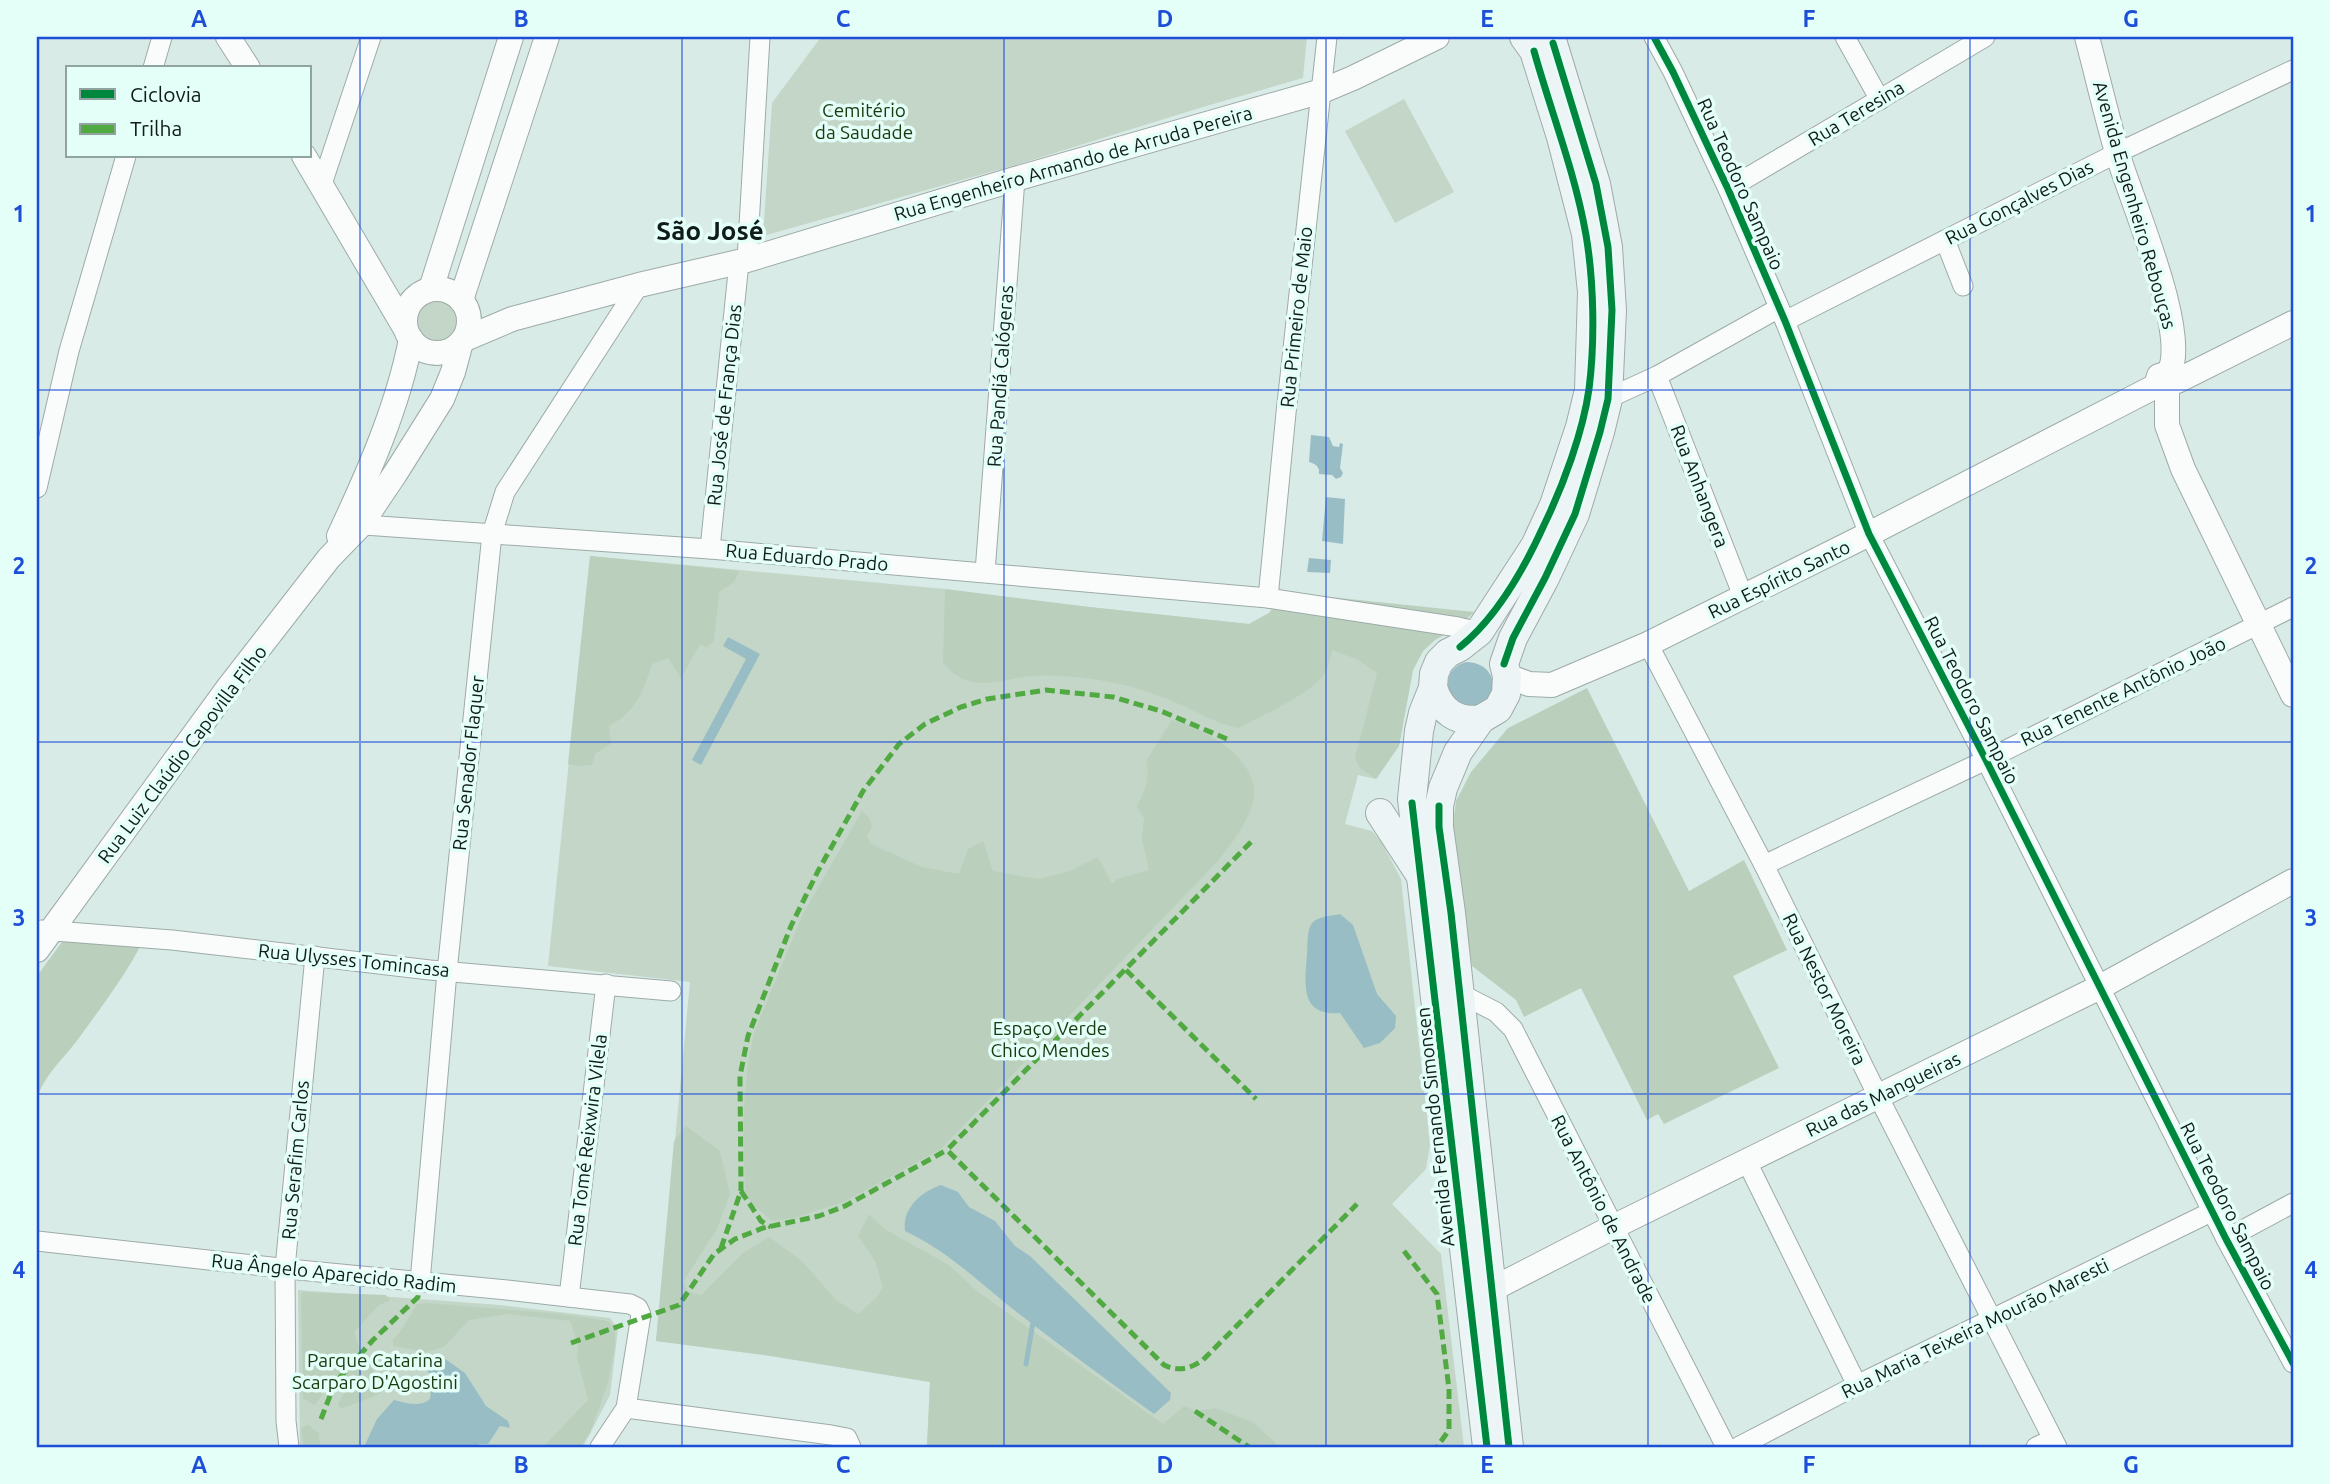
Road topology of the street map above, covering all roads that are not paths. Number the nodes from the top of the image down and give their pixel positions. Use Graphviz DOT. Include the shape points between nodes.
graph roads {
  1 [pos="162,37"];
  2 [pos="228,37"];
  3 [pos="371,37"];
  4 [pos="511,37"];
  5 [pos="547,37"];
  6 [pos="760,37"];
  7 [pos="1327,37"];
  8 [pos="1437,37"];
  9 [pos="1524,37"];
  10 [pos="1551,37"];
  11 [pos="1654,37"];
  12 [pos="1845,37"];
  13 [pos="1984,37"];
  14 [pos="2087,37"];
  15 [pos="1410,45"];
  16 [pos="154,66"];
  17 [pos="247,66"];
  18 [pos="2293,70"];
  19 [pos="1322,91"];
  20 [pos="1880,100"];
  21 [pos="2117,153"];
  22 [pos="124,158"];
  23 [pos="305,158"];
  24 [pos="1015,179"];
  25 [pos="322,184"];
  26 [pos="1728,189"];
  27 [pos="1945,240"];
  28 [pos="357,247"];
  29 [pos="743,261"];
  30 [pos="639,285"];
  31 [pos="1964,286"];
  32 [pos="428,289"];
  33 [pos="463,303"];
  34 [pos="1782,314"];
  35 [pos="512,319"];
  36 [pos="2293,323"];
  37 [pos="408,333"];
  38 [pos="462,343"];
  39 [pos="1657,376"];
  40 [pos="2167,384"];
  41 [pos="1596,404"];
  42 [pos="370,465"];
  43 [pos="396,474"];
  44 [pos="37,488"];
  45 [pos="352,525"];
  46 [pos="492,534"];
  47 [pos="1869,534"];
  48 [pos="710,549"];
  49 [pos="985,572"];
  50 [pos="1743,596"];
  51 [pos="1268,598"];
  52 [pos="2293,607"];
  53 [pos="2258,624"];
  54 [pos="1469,640"];
  55 [pos="1648,643"];
  56 [pos="1506,670"];
  57 [pos="1433,688"];
  58 [pos="2293,695"];
  59 [pos="1481,719"];
  60 [pos="1986,760"];
  61 [pos="1380,813"];
  62 [pos="1763,865"];
  63 [pos="1421,876"];
  64 [pos="2293,881"];
  65 [pos="41,937"];
  66 [pos="315,956"];
  67 [pos="446,972"];
  68 [pos="606,984"];
  69 [pos="2100,987"];
  70 [pos="671,991"];
  71 [pos="1459,993"];
  72 [pos="1878,1096"];
  73 [pos="1746,1162"];
  74 [pos="2293,1203"];
  75 [pos="2213,1211"];
  76 [pos="1613,1227"];
  77 [pos="2226,1239"];
  78 [pos="37,1241"];
  79 [pos="285,1268"];
  80 [pos="419,1282"];
  81 [pos="1481,1295"];
  82 [pos="569,1297"];
  83 [pos="1992,1320"];
  84 [pos="2293,1363"];
  85 [pos="1857,1385"];
  86 [pos="625,1408"];
  87 [pos="850,1444"];
  88 [pos="2048,1445"];
  89 [pos="289,1447"];
  90 [pos="600,1447"];
  91 [pos="1487,1447"];
  92 [pos="1509,1447"];
  93 [pos="1726,1447"];
  94 [pos="1738,1447"];
  1 -- 16 [label="street"];
  2 -- 17 [label="street"];
  3 -- 25 [label="street"];
  4 -- 32 [label="street"];
  5 -- 33 [label="street"];
  6 -- 29 [label="street, Rua José de França Dias"];
  7 -- 19 [label="street, Rua Primeiro de Maio"];
  8 -- 15 [label="street, Rua Engenheiro Armando de Arruda Pereira"];
  9 -- 41 [label="main road, Avenida Fernando Simonsen" via="1534,51 1586,234 1592,292 1589,380"];
  10 -- 41 [label="main road, Avenida Fernando Simonsen" via="1596,184 1608,247 1612,310"];
  11 -- 26 [label="street, Rua Teodoro Sampaio"];
  12 -- 20 [label="street"];
  13 -- 20 [label="street, Rua Teresina"];
  14 -- 21 [label="street, Avenida Engenheiro Rebouças"];
  15 -- 19 [label="street, Rua Engenheiro Armando de Arruda Pereira"];
  18 -- 21 [label="street, Rua Gonçalves Dias"];
  19 -- 24 [label="street, Rua Engenheiro Armando de Arruda Pereira"];
  19 -- 51 [label="street, Rua Primeiro de Maio"];
  20 -- 26 [label="street, Rua Teresina"];
  21 -- 27 [label="street, Rua Gonçalves Dias"];
  21 -- 40 [label="street, Avenida Engenheiro Rebouças" via="2169,313 2175,350"];
  22 -- 44 [label="street" via="69,351"];
  23 -- 25 [label="street"];
  24 -- 29 [label="street, Rua Engenheiro Armando de Arruda Pereira"];
  24 -- 49 [label="street, Rua Pandiá Calógeras"];
  25 -- 28 [label="street"];
  26 -- 34 [label="street, Rua Teodoro Sampaio"];
  27 -- 31 [label="street"];
  27 -- 34 [label="street, Rua Gonçalves Dias"];
  28 -- 32 [label="street" via="384,275"];
  28 -- 37 [label="street"];
  29 -- 30 [label="street, Rua Engenheiro Armando de Arruda Pereira"];
  29 -- 48 [label="street, Rua José de França Dias"];
  30 -- 35 [label="street, Rua Engenheiro Armando de Arruda Pereira"];
  30 -- 46 [label="street, Rua Senador Flaquer" via="505,492"];
  32 -- 33 [label="street" via="444,289"];
  32 -- 37 [label="street" via="408,304"];
  33 -- 35 [label="street" via="483,314"];
  33 -- 38 [label="street" via="470,322"];
  34 -- 39 [label="street, Rua Gonçalves Dias"];
  34 -- 47 [label="street, Rua Teodoro Sampaio"];
  35 -- 38 [label="street, Rua Engenheiro Armando de Arruda Pereira"];
  36 -- 40 [label="street, Rua Espírito Santo"];
  37 -- 38 [label="street" via="424,350 436,353"];
  37 -- 42 [label="street, Rua Luiz Claúdio Capovilla Filho" via="406,362"];
  38 -- 43 [label="street, Rua Luiz Claúdio Capovilla Filho" via="442,399"];
  39 -- 41 [label="street, Rua Gonçalves Dias"];
  39 -- 50 [label="street, Rua Anhangera"];
  40 -- 47 [label="street, Rua Espírito Santo"];
  40 -- 53 [label="street, Avenida Engenheiro Rebouças" via="2166,417 2172,442"];
  41 -- 54 [label="main road, Avenida Fernando Simonsen" via="1580,427 1535,546"];
  41 -- 56 [label="main road, Avenida Fernando Simonsen" via="1600,432 1575,514 1513,638"];
  42 -- 43 [label="street"];
  42 -- 45 [label="street, Rua Luiz Claúdio Capovilla Filho"];
  43 -- 45 [label="street, Rua Luiz Claúdio Capovilla Filho"];
  45 -- 46 [label="street, Rua Eduardo Prado"];
  45 -- 65 [label="street, Rua Luiz Claúdio Capovilla Filho"];
  46 -- 48 [label="street, Rua Eduardo Prado"];
  46 -- 67 [label="street, Rua Senador Flaquer"];
  47 -- 50 [label="street, Rua Espírito Santo"];
  47 -- 60 [label="street, Rua Teodoro Sampaio"];
  48 -- 49 [label="street, Rua Eduardo Prado"];
  49 -- 51 [label="street, Rua Eduardo Prado"];
  50 -- 55 [label="street, Rua Espírito Santo"];
  51 -- 54 [label="street, Rua Eduardo Prado" via="1458,627"];
  52 -- 53 [label="street, Rua Tenente Antônio João"];
  53 -- 58 [label="street, Avenida Engenheiro Rebouças"];
  53 -- 60 [label="street, Rua Tenente Antônio João"];
  54 -- 56 [label="main road"];
  54 -- 57 [label="main road, Avenida Fernando Simonsen" via="1439,662"];
  55 -- 56 [label="street, Rua Espírito Santo" via="1552,685 1529,684"];
  55 -- 62 [label="street, Rua Nestor Moreira"];
  56 -- 59 [label="main road, Avenida Fernando Simonsen" via="1506,694 1498,709"];
  57 -- 59 [label="main road" via="1438,703 1452,716"];
  57 -- 63 [label="main road, Avenida Fernando Simonsen" via="1419,731 1413,775"];
  59 -- 71 [label="main road, Avenida Fernando Simonsen" via="1447,774 1439,806"];
  60 -- 62 [label="street, Rua Tenente Antônio João"];
  60 -- 69 [label="street, Rua Teodoro Sampaio"];
  61 -- 63 [label="main road"];
  62 -- 72 [label="street, Rua Nestor Moreira"];
  63 -- 81 [label="main road, Avenida Fernando Simonsen"];
  64 -- 69 [label="street, Rua das Mangueiras"];
  65 -- 66 [label="street, Rua Ulysses Tomincasa" via="172,940"];
  66 -- 67 [label="street, Rua Ulysses Tomincasa"];
  66 -- 79 [label="street, Rua Serafim Carlos"];
  67 -- 68 [label="street, Rua Ulysses Tomincasa"];
  67 -- 80 [label="street, Rua Senador Flaquer"];
  68 -- 70 [label="street, Rua Ulysses Tomincasa"];
  68 -- 82 [label="street, Rua Tomé Reixwira Vilela"];
  69 -- 72 [label="street, Rua das Mangueiras"];
  69 -- 75 [label="street, Rua Teodoro Sampaio"];
  71 -- 76 [label="street, Rua Antônio de Andrade" via="1496,1012 1513,1029"];
  71 -- 81 [label="main road, Avenida Fernando Simonsen"];
  72 -- 73 [label="street, Rua das Mangueiras"];
  72 -- 83 [label="street, Rua Nestor Moreira"];
  73 -- 76 [label="street, Rua das Mangueiras"];
  73 -- 85 [label="street"];
  74 -- 77 [label="street"];
  75 -- 77 [label="street, Rua Teodoro Sampaio"];
  75 -- 83 [label="street, Rua Maria Teixeira Mourão Maresti"];
  76 -- 81 [label="street, Rua das Mangueiras"];
  76 -- 93 [label="street, Rua Antônio de Andrade"];
  77 -- 84 [label="street, Rua Teodoro Sampaio"];
  78 -- 79 [label="street, Rua Ângelo Aparecido Radim"];
  79 -- 80 [label="street, Rua Ângelo Aparecido Radim"];
  79 -- 89 [label="street, Rua Serafim Carlos"];
  80 -- 82 [label="street, Rua Ângelo Aparecido Radim"];
  81 -- 91 [label="main road, Avenida Fernando Simonsen"];
  81 -- 92 [label="main road, Avenida Fernando Simonsen"];
  82 -- 86 [label="street, Rua Ângelo Aparecido Radim" via="638,1308 641,1315"];
  83 -- 85 [label="street, Rua Maria Teixeira Mourão Maresti"];
  83 -- 88 [label="street, Rua Nestor Moreira"];
  85 -- 94 [label="street, Rua Maria Teixeira Mourão Maresti"];
  86 -- 87 [label="street" via="831,1435"];
  86 -- 90 [label="street"];
}
